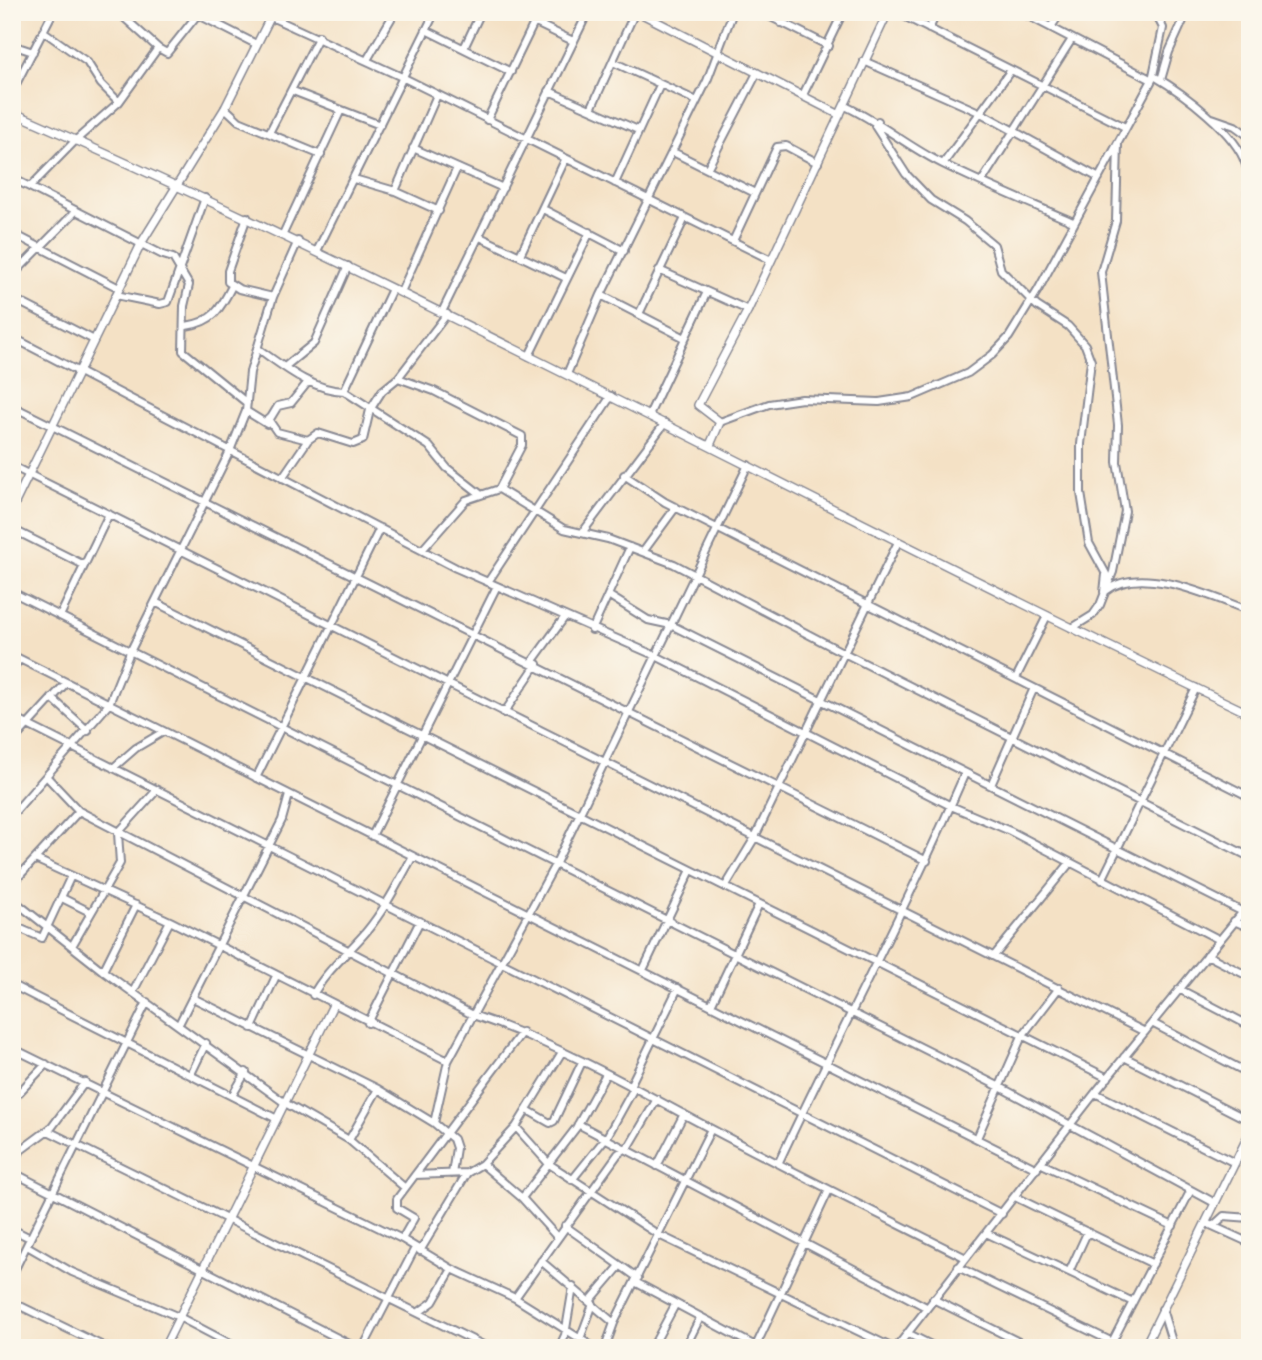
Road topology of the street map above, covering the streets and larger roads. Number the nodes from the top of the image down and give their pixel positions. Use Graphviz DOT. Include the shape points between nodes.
graph roads {
  1 [pos="53,12"];
  2 [pos="118,12"];
  3 [pos="395,12"];
  4 [pos="435,12"];
  5 [pos="481,12"];
  6 [pos="513,12"];
  7 [pos="588,12"];
  8 [pos="637,12"];
  9 [pos="733,12"];
  10 [pos="761,12"];
  11 [pos="786,12"];
  12 [pos="843,12"];
  13 [pos="876,12"];
  14 [pos="896,12"];
  15 [pos="937,12"];
  16 [pos="1021,12"];
  17 [pos="1061,12"];
  18 [pos="1148,12"];
  19 [pos="1187,12"];
  20 [pos="196,13"];
  21 [pos="272,14"];
  22 [pos="887,15"];
  23 [pos="534,23"];
  24 [pos="782,23"];
  25 [pos="1051,27"];
  26 [pos="929,29"];
  27 [pos="426,30"];
  28 [pos="43,31"];
  29 [pos="319,36"];
  30 [pos="1072,39"];
  31 [pos="573,41"];
  32 [pos="256,44"];
  33 [pos="12,45"];
  34 [pos="829,46"];
  35 [pos="158,48"];
  36 [pos="464,48"];
  37 [pos="33,52"];
  38 [pos="718,54"];
  39 [pos="367,60"];
  40 [pos="864,61"];
  41 [pos="613,62"];
  42 [pos="1011,70"];
  43 [pos="511,72"];
  44 [pos="757,73"];
  45 [pos="404,78"];
  46 [pos="1153,78"];
  47 [pos="1161,80"];
  48 [pos="660,85"];
  49 [pos="1042,86"];
  50 [pos="293,91"];
  51 [pos="549,91"];
  52 [pos="12,92"];
  53 [pos="803,95"];
  54 [pos="437,96"];
  55 [pos="696,101"];
  56 [pos="119,102"];
  57 [pos="845,106"];
  58 [pos="225,108"];
  59 [pos="341,110"];
  60 [pos="591,110"];
  61 [pos="12,111"];
  62 [pos="981,113"];
  63 [pos="841,115"];
  64 [pos="1212,118"];
  65 [pos="487,120"];
  66 [pos="877,121"];
  67 [pos="380,125"];
  68 [pos="1125,127"];
  69 [pos="638,130"];
  70 [pos="1014,131"];
  71 [pos="269,133"];
  72 [pos="1250,137"];
  73 [pos="76,139"];
  74 [pos="527,139"];
  75 [pos="1119,141"];
  76 [pos="413,148"];
  77 [pos="673,152"];
  78 [pos="321,155"];
  79 [pos="565,160"];
  80 [pos="818,163"];
  81 [pos="943,164"];
  82 [pos="457,168"];
  83 [pos="708,169"];
  84 [pos="12,178"];
  85 [pos="1099,178"];
  86 [pos="354,179"];
  87 [pos="982,181"];
  88 [pos="615,183"];
  89 [pos="177,185"];
  90 [pos="30,187"];
  91 [pos="503,188"];
  92 [pos="395,191"];
  93 [pos="755,193"];
  94 [pos="205,198"];
  95 [pos="650,200"];
  96 [pos="543,209"];
  97 [pos="76,211"];
  98 [pos="439,211"];
  99 [pos="1250,213"];
  100 [pos="247,217"];
  101 [pos="685,218"];
  102 [pos="1073,222"];
  103 [pos="590,232"];
  104 [pos="12,233"];
  105 [pos="284,234"];
  106 [pos="480,237"];
  107 [pos="298,241"];
  108 [pos="733,241"];
  109 [pos="142,242"];
  110 [pos="40,248"];
  111 [pos="317,251"];
  112 [pos="624,251"];
  113 [pos="520,255"];
  114 [pos="771,260"];
  115 [pos="348,266"];
  116 [pos="181,267"];
  117 [pos="659,270"];
  118 [pos="12,276"];
  119 [pos="566,278"];
  120 [pos="232,286"];
  121 [pos="392,289"];
  122 [pos="117,291"];
  123 [pos="401,292"];
  124 [pos="706,292"];
  125 [pos="601,295"];
  126 [pos="273,297"];
  127 [pos="12,298"];
  128 [pos="1031,299"];
  129 [pos="748,310"];
  130 [pos="444,313"];
  131 [pos="639,314"];
  132 [pos="186,326"];
  133 [pos="12,337"];
  134 [pos="685,338"];
  135 [pos="94,340"];
  136 [pos="257,348"];
  137 [pos="529,356"];
  138 [pos="287,365"];
  139 [pos="79,370"];
  140 [pos="567,374"];
  141 [pos="398,378"];
  142 [pos="308,383"];
  143 [pos="344,391"];
  144 [pos="611,396"];
  145 [pos="12,406"];
  146 [pos="247,407"];
  147 [pos="370,410"];
  148 [pos="649,415"];
  149 [pos="268,419"];
  150 [pos="720,422"];
  151 [pos="665,423"];
  152 [pos="51,425"];
  153 [pos="308,440"];
  154 [pos="710,444"];
  155 [pos="230,451"];
  156 [pos="748,465"];
  157 [pos="12,466"];
  158 [pos="29,475"];
  159 [pos="624,475"];
  160 [pos="282,478"];
  161 [pos="499,489"];
  162 [pos="479,493"];
  163 [pos="205,502"];
  164 [pos="676,507"];
  165 [pos="12,509"];
  166 [pos="535,511"];
  167 [pos="109,514"];
  168 [pos="718,526"];
  169 [pos="380,528"];
  170 [pos="12,529"];
  171 [pos="582,533"];
  172 [pos="898,542"];
  173 [pos="630,547"];
  174 [pos="423,549"];
  175 [pos="181,550"];
  176 [pos="643,552"];
  177 [pos="83,565"];
  178 [pos="694,576"];
  179 [pos="357,577"];
  180 [pos="488,582"];
  181 [pos="497,586"];
  182 [pos="1104,592"];
  183 [pos="12,593"];
  184 [pos="608,595"];
  185 [pos="155,602"];
  186 [pos="867,603"];
  187 [pos="1250,611"];
  188 [pos="60,615"];
  189 [pos="1047,616"];
  190 [pos="564,618"];
  191 [pos="332,625"];
  192 [pos="671,625"];
  193 [pos="1072,628"];
  194 [pos="592,630"];
  195 [pos="473,633"];
  196 [pos="130,652"];
  197 [pos="844,653"];
  198 [pos="12,655"];
  199 [pos="656,656"];
  200 [pos="20,659"];
  201 [pos="534,663"];
  202 [pos="12,669"];
  203 [pos="307,676"];
  204 [pos="1016,678"];
  205 [pos="66,683"];
  206 [pos="447,685"];
  207 [pos="1034,688"];
  208 [pos="1196,688"];
  209 [pos="52,698"];
  210 [pos="820,701"];
  211 [pos="109,704"];
  212 [pos="504,713"];
  213 [pos="1250,714"];
  214 [pos="628,715"];
  215 [pos="12,717"];
  216 [pos="28,725"];
  217 [pos="282,727"];
  218 [pos="88,731"];
  219 [pos="163,732"];
  220 [pos="422,733"];
  221 [pos="804,733"];
  222 [pos="1011,736"];
  223 [pos="12,742"];
  224 [pos="73,747"];
  225 [pos="1165,753"];
  226 [pos="605,762"];
  227 [pos="113,768"];
  228 [pos="965,773"];
  229 [pos="47,777"];
  230 [pos="256,778"];
  231 [pos="399,784"];
  232 [pos="991,785"];
  233 [pos="777,787"];
  234 [pos="156,791"];
  235 [pos="289,795"];
  236 [pos="1250,797"];
  237 [pos="1141,803"];
  238 [pos="951,806"];
  239 [pos="79,811"];
  240 [pos="580,813"];
  241 [pos="12,816"];
  242 [pos="118,833"];
  243 [pos="372,836"];
  244 [pos="754,839"];
  245 [pos="269,847"];
  246 [pos="1118,850"];
  247 [pos="413,856"];
  248 [pos="1250,857"];
  249 [pos="35,859"];
  250 [pos="926,861"];
  251 [pos="556,863"];
  252 [pos="1069,864"];
  253 [pos="691,870"];
  254 [pos="71,876"];
  255 [pos="1102,880"];
  256 [pos="12,884"];
  257 [pos="725,887"];
  258 [pos="104,889"];
  259 [pos="244,897"];
  260 [pos="12,898"];
  261 [pos="62,898"];
  262 [pos="1250,903"];
  263 [pos="759,904"];
  264 [pos="136,905"];
  265 [pos="387,905"];
  266 [pos="901,910"];
  267 [pos="90,912"];
  268 [pos="1243,912"];
  269 [pos="528,914"];
  270 [pos="668,919"];
  271 [pos="170,921"];
  272 [pos="420,921"];
  273 [pos="1234,921"];
  274 [pos="12,925"];
  275 [pos="48,928"];
  276 [pos="1250,929"];
  277 [pos="1220,940"];
  278 [pos="72,946"];
  279 [pos="219,946"];
  280 [pos="350,950"];
  281 [pos="1207,955"];
  282 [pos="737,956"];
  283 [pos="994,956"];
  284 [pos="501,962"];
  285 [pos="876,962"];
  286 [pos="643,970"];
  287 [pos="103,971"];
  288 [pos="393,973"];
  289 [pos="276,976"];
  290 [pos="1250,977"];
  291 [pos="12,985"];
  292 [pos="678,988"];
  293 [pos="1059,988"];
  294 [pos="1179,989"];
  295 [pos="133,992"];
  296 [pos="313,995"];
  297 [pos="193,998"];
  298 [pos="147,1002"];
  299 [pos="333,1005"];
  300 [pos="711,1005"];
  301 [pos="850,1013"];
  302 [pos="473,1015"];
  303 [pos="368,1023"];
  304 [pos="1152,1023"];
  305 [pos="179,1024"];
  306 [pos="1250,1027"];
  307 [pos="252,1028"];
  308 [pos="522,1032"];
  309 [pos="1145,1032"];
  310 [pos="1022,1036"];
  311 [pos="652,1039"];
  312 [pos="127,1042"];
  313 [pos="206,1043"];
  314 [pos="12,1048"];
  315 [pos="562,1052"];
  316 [pos="308,1056"];
  317 [pos="1124,1057"];
  318 [pos="448,1061"];
  319 [pos="582,1062"];
  320 [pos="46,1064"];
  321 [pos="824,1064"];
  322 [pos="246,1072"];
  323 [pos="191,1074"];
  324 [pos="606,1074"];
  325 [pos="1250,1074"];
  326 [pos="1108,1078"];
  327 [pos="85,1082"];
  328 [pos="632,1087"];
  329 [pos="1000,1087"];
  330 [pos="378,1089"];
  331 [pos="103,1091"];
  332 [pos="1095,1093"];
  333 [pos="232,1096"];
  334 [pos="657,1099"];
  335 [pos="12,1100"];
  336 [pos="285,1103"];
  337 [pos="529,1111"];
  338 [pos="684,1114"];
  339 [pos="802,1114"];
  340 [pos="277,1119"];
  341 [pos="1250,1121"];
  342 [pos="434,1123"];
  343 [pos="578,1124"];
  344 [pos="1070,1126"];
  345 [pos="516,1127"];
  346 [pos="711,1129"];
  347 [pos="48,1131"];
  348 [pos="1250,1132"];
  349 [pos="448,1133"];
  350 [pos="977,1138"];
  351 [pos="606,1139"];
  352 [pos="349,1140"];
  353 [pos="77,1144"];
  354 [pos="12,1145"];
  355 [pos="21,1150"];
  356 [pos="627,1150"];
  357 [pos="1235,1163"];
  358 [pos="482,1164"];
  359 [pos="548,1164"];
  360 [pos="778,1164"];
  361 [pos="12,1166"];
  362 [pos="657,1166"];
  363 [pos="253,1167"];
  364 [pos="1040,1167"];
  365 [pos="12,1172"];
  366 [pos="467,1173"];
  367 [pos="452,1174"];
  368 [pos="415,1175"];
  369 [pos="572,1180"];
  370 [pos="684,1181"];
  371 [pos="404,1187"];
  372 [pos="1191,1189"];
  373 [pos="829,1190"];
  374 [pos="589,1193"];
  375 [pos="53,1194"];
  376 [pos="1015,1197"];
  377 [pos="522,1198"];
  378 [pos="1215,1203"];
  379 [pos="1002,1214"];
  380 [pos="228,1218"];
  381 [pos="1250,1219"];
  382 [pos="1209,1224"];
  383 [pos="565,1226"];
  384 [pos="1172,1226"];
  385 [pos="12,1229"];
  386 [pos="986,1233"];
  387 [pos="1087,1233"];
  388 [pos="659,1235"];
  389 [pos="557,1237"];
  390 [pos="30,1238"];
  391 [pos="402,1239"];
  392 [pos="804,1243"];
  393 [pos="1250,1243"];
  394 [pos="27,1246"];
  395 [pos="417,1249"];
  396 [pos="966,1258"];
  397 [pos="541,1261"];
  398 [pos="1153,1264"];
  399 [pos="619,1267"];
  400 [pos="958,1267"];
  401 [pos="203,1268"];
  402 [pos="452,1269"];
  403 [pos="1069,1272"];
  404 [pos="12,1275"];
  405 [pos="636,1280"];
  406 [pos="573,1287"];
  407 [pos="782,1292"];
  408 [pos="515,1298"];
  409 [pos="388,1299"];
  410 [pos="933,1299"];
  411 [pos="12,1302"];
  412 [pos="592,1302"];
  413 [pos="1133,1302"];
  414 [pos="675,1305"];
  415 [pos="926,1307"];
  416 [pos="1162,1309"];
  417 [pos="419,1312"];
  418 [pos="179,1317"];
  419 [pos="700,1318"];
  420 [pos="614,1323"];
  421 [pos="565,1329"];
  422 [pos="907,1333"];
  423 [pos="580,1339"];
  424 [pos="1111,1345"];
  425 [pos="757,1347"];
  426 [pos="107,1348"];
  427 [pos="164,1348"];
  428 [pos="238,1348"];
  429 [pos="357,1348"];
  430 [pos="363,1348"];
  431 [pos="489,1348"];
  432 [pos="559,1348"];
  433 [pos="595,1348"];
  434 [pos="605,1348"];
  435 [pos="652,1348"];
  436 [pos="685,1348"];
  437 [pos="895,1348"];
  438 [pos="937,1348"];
  439 [pos="1031,1348"];
  440 [pos="1125,1348"];
  441 [pos="1144,1348"];
  442 [pos="1174,1348"];
  1 -- 28 [label="street"];
  2 -- 35 [label="street"];
  3 -- 39 [label="street"];
  4 -- 27 [label="street"];
  5 -- 36 [label="street"];
  6 -- 23 [label="street"];
  7 -- 31 [label="street"];
  8 -- 38 [label="street"];
  8 -- 41 [label="street"];
  9 -- 38 [label="street"];
  10 -- 24 [label="street"];
  11 -- 24 [label="street"];
  12 -- 34 [label="street"];
  13 -- 22 [label="street"];
  14 -- 26 [label="street"];
  15 -- 26 [label="street"];
  16 -- 25 [label="street"];
  17 -- 25 [label="street"];
  18 -- 46 [label="street" via="1163,28"];
  19 -- 47 [label="street"];
  20 -- 32 [label="street"];
  20 -- 35 [label="street" via="170,51"];
  21 -- 29 [label="street"];
  21 -- 32 [label="street"];
  22 -- 40 [label="street"];
  23 -- 31 [label="street"];
  23 -- 43 [label="street"];
  24 -- 34 [label="street"];
  25 -- 30 [label="street"];
  26 -- 42 [label="street"];
  27 -- 36 [label="street"];
  27 -- 45 [label="street"];
  28 -- 37 [label="street"];
  28 -- 56 [label="street" via="87,62"];
  29 -- 39 [label="street"];
  29 -- 50 [label="street"];
  30 -- 46 [label="street"];
  30 -- 49 [label="street"];
  31 -- 51 [label="street"];
  32 -- 58 [label="street"];
  33 -- 37 [label="street"];
  34 -- 53 [label="street"];
  35 -- 56 [label="street"];
  36 -- 43 [label="street"];
  37 -- 52 [label="street"];
  38 -- 44 [label="street"];
  38 -- 55 [label="street"];
  39 -- 45 [label="street"];
  40 -- 57 [label="street"];
  40 -- 62 [label="street"];
  41 -- 48 [label="street"];
  41 -- 60 [label="street"];
  42 -- 49 [label="street"];
  42 -- 62 [label="street"];
  43 -- 65 [label="street"];
  44 -- 53 [label="street"];
  44 -- 83 [label="street"];
  45 -- 54 [label="street"];
  45 -- 67 [label="street"];
  46 -- 47 [label="street"];
  46 -- 68 [label="street"];
  47 -- 64 [label="street"];
  48 -- 55 [label="street"];
  48 -- 69 [label="street"];
  49 -- 68 [label="street"];
  49 -- 70 [label="street"];
  50 -- 59 [label="street"];
  50 -- 71 [label="street"];
  51 -- 60 [label="street"];
  51 -- 74 [label="street"];
  53 -- 63 [label="street"];
  54 -- 65 [label="street"];
  54 -- 76 [label="street"];
  55 -- 77 [label="street"];
  56 -- 73 [label="street"];
  57 -- 63 [label="street"];
  57 -- 66 [label="street"];
  58 -- 71 [label="street" via="239,121"];
  58 -- 89 [label="street"];
  59 -- 67 [label="street"];
  59 -- 78 [label="street"];
  60 -- 69 [label="street"];
  61 -- 73 [label="street"];
  62 -- 70 [label="street"];
  62 -- 81 [label="street"];
  63 -- 80 [label="street"];
  64 -- 72 [label="street"];
  64 -- 99 [label="street" via="1246,164"];
  65 -- 74 [label="street"];
  66 -- 81 [label="street" via="895,138"];
  66 -- 128 [label="street" via="875,126 906,174 931,200 994,246 1001,270"];
  67 -- 86 [label="street"];
  68 -- 75 [label="street"];
  69 -- 88 [label="street"];
  70 -- 85 [label="street"];
  70 -- 87 [label="street"];
  71 -- 78 [label="street"];
  73 -- 89 [label="street"];
  73 -- 90 [label="street"];
  74 -- 79 [label="street"];
  74 -- 91 [label="street"];
  75 -- 85 [label="street"];
  75 -- 182 [label="street" via="1116,220 1101,272 1125,511 1113,572"];
  76 -- 82 [label="street"];
  76 -- 92 [label="street"];
  77 -- 83 [label="street"];
  77 -- 95 [label="street"];
  78 -- 105 [label="street"];
  79 -- 88 [label="street"];
  79 -- 96 [label="street"];
  80 -- 93 [label="street" via="779,145"];
  80 -- 114 [label="street"];
  81 -- 87 [label="street"];
  82 -- 91 [label="street"];
  82 -- 98 [label="street"];
  83 -- 93 [label="street"];
  84 -- 90 [label="street"];
  85 -- 102 [label="street"];
  86 -- 92 [label="street"];
  86 -- 111 [label="street"];
  87 -- 102 [label="street"];
  88 -- 95 [label="street"];
  89 -- 94 [label="street"];
  89 -- 109 [label="street"];
  90 -- 97 [label="street"];
  91 -- 106 [label="street"];
  92 -- 98 [label="street"];
  93 -- 108 [label="street"];
  94 -- 100 [label="street"];
  94 -- 116 [label="street"];
  95 -- 101 [label="street"];
  95 -- 112 [label="street"];
  96 -- 103 [label="street"];
  96 -- 113 [label="street"];
  97 -- 109 [label="street"];
  97 -- 110 [label="street"];
  98 -- 123 [label="street"];
  100 -- 105 [label="street"];
  100 -- 120 [label="street" via="228,271"];
  101 -- 108 [label="street"];
  101 -- 117 [label="street"];
  102 -- 128 [label="street"];
  103 -- 112 [label="street"];
  103 -- 119 [label="street"];
  104 -- 110 [label="street"];
  105 -- 107 [label="street"];
  106 -- 113 [label="street"];
  106 -- 130 [label="street"];
  107 -- 111 [label="street"];
  107 -- 126 [label="street"];
  108 -- 114 [label="street"];
  109 -- 116 [label="street"];
  109 -- 122 [label="street"];
  110 -- 118 [label="street"];
  110 -- 122 [label="street"];
  111 -- 115 [label="street"];
  112 -- 125 [label="street"];
  113 -- 119 [label="street"];
  114 -- 129 [label="street"];
  115 -- 121 [label="street"];
  115 -- 138 [label="street" via="314,343"];
  116 -- 122 [label="street" via="165,304"];
  116 -- 132 [label="street" via="189,285"];
  117 -- 124 [label="street"];
  117 -- 131 [label="street"];
  119 -- 137 [label="street"];
  120 -- 126 [label="street"];
  120 -- 132 [label="street" via="215,316"];
  121 -- 123 [label="street"];
  121 -- 143 [label="street"];
  122 -- 135 [label="street"];
  123 -- 130 [label="street"];
  124 -- 129 [label="street"];
  124 -- 134 [label="street"];
  125 -- 131 [label="street"];
  125 -- 140 [label="street"];
  126 -- 136 [label="street"];
  127 -- 135 [label="street"];
  128 -- 150 [label="street" via="1009,337 992,355 968,373 912,397 878,402 802,399"];
  128 -- 182 [label="street" via="1075,332 1091,361 1081,444 1081,493 1090,543 1105,573"];
  129 -- 150 [label="street" via="698,405"];
  130 -- 137 [label="street"];
  130 -- 141 [label="street"];
  131 -- 134 [label="street"];
  132 -- 146 [label="street" via="184,352"];
  133 -- 139 [label="street"];
  134 -- 148 [label="street"];
  135 -- 139 [label="street"];
  136 -- 138 [label="street"];
  136 -- 146 [label="street"];
  137 -- 140 [label="street"];
  138 -- 142 [label="street"];
  139 -- 152 [label="street"];
  139 -- 155 [label="street"];
  140 -- 144 [label="street"];
  141 -- 147 [label="street"];
  141 -- 161 [label="street" via="522,436 522,445"];
  142 -- 143 [label="street"];
  142 -- 149 [label="street"];
  143 -- 147 [label="street"];
  144 -- 148 [label="street"];
  144 -- 166 [label="street"];
  145 -- 152 [label="street"];
  146 -- 149 [label="street" via="264,423"];
  146 -- 155 [label="street"];
  147 -- 153 [label="street" via="363,440 356,444 319,433"];
  147 -- 162 [label="street" via="429,446 447,468"];
  148 -- 151 [label="street"];
  149 -- 153 [label="street" via="277,432"];
  150 -- 154 [label="street"];
  151 -- 154 [label="street"];
  151 -- 159 [label="street"];
  152 -- 158 [label="street"];
  152 -- 163 [label="street"];
  153 -- 160 [label="street"];
  154 -- 156 [label="street"];
  155 -- 160 [label="street"];
  155 -- 163 [label="street"];
  156 -- 168 [label="street"];
  156 -- 172 [label="street"];
  157 -- 158 [label="street"];
  158 -- 165 [label="street"];
  158 -- 167 [label="street"];
  159 -- 164 [label="street"];
  159 -- 171 [label="street"];
  160 -- 169 [label="street"];
  161 -- 162 [label="street"];
  161 -- 166 [label="street"];
  162 -- 174 [label="street" via="466,500"];
  163 -- 175 [label="street"];
  163 -- 179 [label="street"];
  164 -- 168 [label="street"];
  164 -- 176 [label="street"];
  166 -- 171 [label="street" via="564,529"];
  166 -- 180 [label="street"];
  167 -- 175 [label="street"];
  167 -- 177 [label="street"];
  168 -- 178 [label="street"];
  168 -- 186 [label="street"];
  169 -- 174 [label="street"];
  169 -- 179 [label="street"];
  170 -- 177 [label="street"];
  171 -- 173 [label="street"];
  172 -- 186 [label="street"];
  172 -- 189 [label="street"];
  173 -- 176 [label="street"];
  173 -- 184 [label="street"];
  174 -- 180 [label="street"];
  175 -- 185 [label="street"];
  175 -- 191 [label="street"];
  176 -- 178 [label="street"];
  177 -- 188 [label="street"];
  178 -- 192 [label="street"];
  178 -- 197 [label="street"];
  179 -- 191 [label="street"];
  179 -- 195 [label="street"];
  180 -- 181 [label="street"];
  181 -- 190 [label="street"];
  181 -- 195 [label="street"];
  182 -- 187 [label="street" via="1125,580 1147,580"];
  182 -- 193 [label="street" via="1093,615"];
  183 -- 188 [label="street"];
  184 -- 192 [label="street" via="648,620"];
  184 -- 194 [label="street"];
  185 -- 196 [label="street"];
  185 -- 203 [label="street"];
  186 -- 197 [label="street"];
  186 -- 204 [label="street"];
  188 -- 196 [label="street"];
  189 -- 193 [label="street"];
  189 -- 204 [label="street"];
  190 -- 194 [label="street"];
  190 -- 201 [label="street"];
  191 -- 203 [label="street"];
  191 -- 206 [label="street"];
  192 -- 199 [label="street"];
  192 -- 210 [label="street"];
  193 -- 208 [label="street"];
  194 -- 199 [label="street"];
  195 -- 201 [label="street"];
  195 -- 206 [label="street"];
  196 -- 211 [label="street"];
  196 -- 217 [label="street"];
  197 -- 210 [label="street"];
  197 -- 222 [label="street"];
  198 -- 200 [label="street"];
  199 -- 214 [label="street"];
  199 -- 221 [label="street"];
  200 -- 202 [label="street"];
  200 -- 205 [label="street"];
  201 -- 212 [label="street"];
  201 -- 214 [label="street"];
  203 -- 217 [label="street"];
  203 -- 220 [label="street"];
  204 -- 207 [label="street"];
  205 -- 209 [label="street"];
  205 -- 211 [label="street"];
  206 -- 212 [label="street"];
  206 -- 220 [label="street"];
  207 -- 222 [label="street"];
  207 -- 225 [label="street"];
  208 -- 213 [label="street"];
  208 -- 225 [label="street"];
  209 -- 216 [label="street"];
  209 -- 218 [label="street"];
  210 -- 221 [label="street"];
  210 -- 228 [label="street"];
  211 -- 218 [label="street"];
  211 -- 219 [label="street"];
  212 -- 226 [label="street"];
  214 -- 226 [label="street"];
  214 -- 233 [label="street"];
  215 -- 216 [label="street"];
  216 -- 223 [label="street"];
  216 -- 224 [label="street"];
  217 -- 230 [label="street"];
  217 -- 231 [label="street"];
  218 -- 224 [label="street"];
  219 -- 227 [label="street"];
  219 -- 230 [label="street"];
  220 -- 231 [label="street"];
  220 -- 240 [label="street"];
  221 -- 233 [label="street"];
  221 -- 238 [label="street"];
  222 -- 232 [label="street"];
  222 -- 237 [label="street"];
  224 -- 227 [label="street"];
  224 -- 229 [label="street"];
  225 -- 236 [label="street"];
  225 -- 237 [label="street"];
  226 -- 240 [label="street"];
  226 -- 244 [label="street"];
  227 -- 234 [label="street"];
  228 -- 232 [label="street"];
  228 -- 238 [label="street"];
  229 -- 239 [label="street"];
  229 -- 241 [label="street"];
  230 -- 235 [label="street"];
  231 -- 243 [label="street"];
  231 -- 251 [label="street"];
  232 -- 246 [label="street"];
  233 -- 244 [label="street"];
  233 -- 250 [label="street"];
  234 -- 242 [label="street"];
  234 -- 245 [label="street"];
  235 -- 243 [label="street"];
  235 -- 245 [label="street"];
  237 -- 246 [label="street"];
  237 -- 248 [label="street"];
  238 -- 250 [label="street"];
  238 -- 252 [label="street" via="980,816"];
  239 -- 242 [label="street"];
  239 -- 249 [label="street"];
  240 -- 251 [label="street"];
  240 -- 253 [label="street"];
  242 -- 258 [label="street" via="120,863"];
  242 -- 259 [label="street"];
  243 -- 247 [label="street"];
  244 -- 257 [label="street"];
  244 -- 266 [label="street"];
  245 -- 259 [label="street"];
  245 -- 265 [label="street"];
  246 -- 255 [label="street"];
  246 -- 268 [label="street"];
  247 -- 265 [label="street"];
  247 -- 269 [label="street"];
  249 -- 254 [label="street"];
  249 -- 256 [label="street"];
  250 -- 266 [label="street"];
  251 -- 269 [label="street"];
  251 -- 270 [label="street"];
  252 -- 255 [label="street"];
  252 -- 283 [label="street"];
  253 -- 257 [label="street"];
  253 -- 270 [label="street"];
  254 -- 258 [label="street"];
  254 -- 261 [label="street"];
  255 -- 277 [label="street"];
  257 -- 263 [label="street"];
  258 -- 264 [label="street"];
  258 -- 267 [label="street"];
  259 -- 279 [label="street"];
  259 -- 280 [label="street"];
  260 -- 275 [label="street"];
  261 -- 267 [label="street"];
  261 -- 275 [label="street"];
  262 -- 268 [label="street"];
  263 -- 282 [label="street"];
  263 -- 285 [label="street"];
  264 -- 271 [label="street"];
  264 -- 287 [label="street"];
  265 -- 272 [label="street"];
  265 -- 280 [label="street"];
  266 -- 283 [label="street"];
  266 -- 285 [label="street"];
  267 -- 278 [label="street"];
  268 -- 273 [label="street"];
  269 -- 284 [label="street"];
  269 -- 286 [label="street"];
  270 -- 282 [label="street"];
  270 -- 286 [label="street"];
  271 -- 279 [label="street"];
  271 -- 295 [label="street"];
  272 -- 284 [label="street"];
  272 -- 288 [label="street"];
  273 -- 276 [label="street"];
  273 -- 277 [label="street"];
  274 -- 275 [label="street" via="42,938"];
  275 -- 278 [label="street"];
  277 -- 281 [label="street"];
  278 -- 287 [label="street"];
  279 -- 289 [label="street"];
  279 -- 297 [label="street"];
  280 -- 288 [label="street"];
  280 -- 296 [label="street"];
  281 -- 290 [label="street"];
  281 -- 294 [label="street"];
  282 -- 300 [label="street"];
  282 -- 301 [label="street"];
  283 -- 293 [label="street"];
  284 -- 302 [label="street"];
  284 -- 311 [label="street"];
  285 -- 301 [label="street"];
  285 -- 310 [label="street"];
  286 -- 292 [label="street"];
  287 -- 295 [label="street"];
  288 -- 302 [label="street"];
  288 -- 303 [label="street"];
  289 -- 296 [label="street"];
  289 -- 307 [label="street"];
  291 -- 312 [label="street"];
  292 -- 300 [label="street"];
  292 -- 311 [label="street"];
  293 -- 309 [label="street"];
  293 -- 310 [label="street"];
  294 -- 304 [label="street"];
  294 -- 306 [label="street"];
  295 -- 298 [label="street"];
  296 -- 299 [label="street"];
  297 -- 305 [label="street"];
  297 -- 307 [label="street"];
  298 -- 305 [label="street"];
  298 -- 312 [label="street"];
  299 -- 303 [label="street"];
  299 -- 316 [label="street"];
  300 -- 321 [label="street"];
  301 -- 321 [label="street"];
  301 -- 329 [label="street"];
  302 -- 308 [label="street"];
  302 -- 318 [label="street"];
  303 -- 318 [label="street"];
  304 -- 309 [label="street"];
  304 -- 325 [label="street"];
  305 -- 313 [label="street"];
  307 -- 316 [label="street"];
  308 -- 315 [label="street"];
  308 -- 349 [label="street" via="481,1082"];
  309 -- 317 [label="street"];
  310 -- 326 [label="street"];
  310 -- 329 [label="street"];
  311 -- 328 [label="street"];
  311 -- 339 [label="street"];
  312 -- 323 [label="street"];
  312 -- 331 [label="street"];
  313 -- 322 [label="street"];
  313 -- 323 [label="street"];
  314 -- 320 [label="street"];
  315 -- 319 [label="street"];
  315 -- 337 [label="street"];
  316 -- 330 [label="street"];
  316 -- 336 [label="street"];
  317 -- 326 [label="street"];
  317 -- 341 [label="street"];
  318 -- 342 [label="street"];
  319 -- 324 [label="street"];
  319 -- 337 [label="street" via="554,1121"];
  320 -- 327 [label="street"];
  320 -- 335 [label="street"];
  321 -- 339 [label="street"];
  321 -- 350 [label="street"];
  322 -- 333 [label="street"];
  322 -- 336 [label="street"];
  323 -- 333 [label="street"];
  324 -- 328 [label="street"];
  324 -- 343 [label="street"];
  326 -- 332 [label="street"];
  327 -- 331 [label="street"];
  327 -- 347 [label="street"];
  328 -- 334 [label="street"];
  328 -- 351 [label="street"];
  329 -- 344 [label="street"];
  329 -- 350 [label="street"];
  330 -- 342 [label="street"];
  330 -- 352 [label="street"];
  331 -- 353 [label="street"];
  331 -- 363 [label="street"];
  332 -- 344 [label="street"];
  332 -- 357 [label="street"];
  333 -- 340 [label="street"];
  334 -- 338 [label="street"];
  334 -- 356 [label="street"];
  336 -- 340 [label="street"];
  336 -- 352 [label="street"];
  337 -- 345 [label="street"];
  338 -- 346 [label="street"];
  338 -- 362 [label="street"];
  339 -- 360 [label="street"];
  339 -- 379 [label="street"];
  340 -- 363 [label="street"];
  342 -- 349 [label="street"];
  343 -- 351 [label="street"];
  343 -- 359 [label="street"];
  344 -- 364 [label="street"];
  344 -- 372 [label="street"];
  345 -- 358 [label="street"];
  345 -- 359 [label="street"];
  346 -- 360 [label="street"];
  346 -- 370 [label="street"];
  347 -- 353 [label="street"];
  347 -- 355 [label="street"];
  348 -- 357 [label="street"];
  349 -- 367 [label="street" via="456,1148"];
  349 -- 368 [label="street"];
  350 -- 364 [label="street"];
  351 -- 356 [label="street"];
  351 -- 369 [label="street"];
  352 -- 371 [label="street"];
  353 -- 375 [label="street"];
  353 -- 380 [label="street"];
  354 -- 355 [label="street"];
  355 -- 361 [label="street"];
  356 -- 362 [label="street"];
  356 -- 374 [label="street" via="618,1154"];
  357 -- 378 [label="street"];
  358 -- 366 [label="street"];
  358 -- 377 [label="street"];
  359 -- 369 [label="street"];
  359 -- 377 [label="street"];
  360 -- 373 [label="street"];
  362 -- 370 [label="street"];
  363 -- 380 [label="street"];
  363 -- 391 [label="street"];
  364 -- 376 [label="street"];
  364 -- 384 [label="street"];
  365 -- 375 [label="street"];
  366 -- 367 [label="street"];
  366 -- 395 [label="street"];
  367 -- 368 [label="street"];
  368 -- 371 [label="street"];
  369 -- 374 [label="street"];
  370 -- 388 [label="street"];
  370 -- 392 [label="street"];
  371 -- 391 [label="street" via="395,1204 414,1218"];
  372 -- 378 [label="street"];
  372 -- 384 [label="street"];
  373 -- 392 [label="street"];
  373 -- 396 [label="street"];
  374 -- 383 [label="street"];
  374 -- 388 [label="street"];
  375 -- 390 [label="street"];
  375 -- 401 [label="street"];
  376 -- 379 [label="street"];
  376 -- 387 [label="street"];
  377 -- 389 [label="street"];
  378 -- 382 [label="street"];
  379 -- 386 [label="street"];
  380 -- 401 [label="street"];
  380 -- 409 [label="street"];
  381 -- 382 [label="street" via="1224,1216"];
  382 -- 393 [label="street"];
  382 -- 416 [label="street"];
  383 -- 389 [label="street"];
  383 -- 399 [label="street"];
  384 -- 398 [label="street"];
  385 -- 390 [label="street"];
  386 -- 396 [label="street"];
  386 -- 403 [label="street"];
  387 -- 398 [label="street"];
  387 -- 403 [label="street"];
  388 -- 405 [label="street"];
  388 -- 407 [label="street"];
  389 -- 397 [label="street"];
  390 -- 394 [label="street"];
  391 -- 395 [label="street"];
  392 -- 407 [label="street"];
  392 -- 415 [label="street"];
  394 -- 404 [label="street"];
  394 -- 418 [label="street" via="83,1278"];
  395 -- 402 [label="street"];
  395 -- 409 [label="street"];
  396 -- 400 [label="street"];
  397 -- 406 [label="street"];
  397 -- 408 [label="street"];
  398 -- 413 [label="street"];
  399 -- 405 [label="street"];
  399 -- 412 [label="street"];
  400 -- 410 [label="street"];
  400 -- 424 [label="street"];
  401 -- 418 [label="street"];
  401 -- 429 [label="street"];
  402 -- 408 [label="street"];
  402 -- 417 [label="street" via="433,1302"];
  403 -- 413 [label="street"];
  405 -- 414 [label="street"];
  405 -- 420 [label="street"];
  406 -- 412 [label="street"];
  406 -- 421 [label="street"];
  407 -- 425 [label="street"];
  407 -- 437 [label="street"];
  408 -- 421 [label="street"];
  409 -- 417 [label="street"];
  409 -- 430 [label="street"];
  410 -- 415 [label="street"];
  410 -- 439 [label="street"];
  411 -- 426 [label="street"];
  412 -- 420 [label="street"];
  412 -- 423 [label="street"];
  413 -- 424 [label="street"];
  414 -- 419 [label="street"];
  414 -- 435 [label="street"];
  415 -- 422 [label="street"];
  416 -- 441 [label="street"];
  416 -- 442 [label="street"];
  417 -- 431 [label="street"];
  418 -- 427 [label="street"];
  418 -- 428 [label="street"];
  419 -- 425 [label="street"];
  419 -- 436 [label="street"];
  420 -- 434 [label="street"];
  421 -- 423 [label="street"];
  421 -- 432 [label="street"];
  422 -- 437 [label="street"];
  422 -- 438 [label="street"];
  423 -- 433 [label="street"];
  424 -- 440 [label="street"];
}
